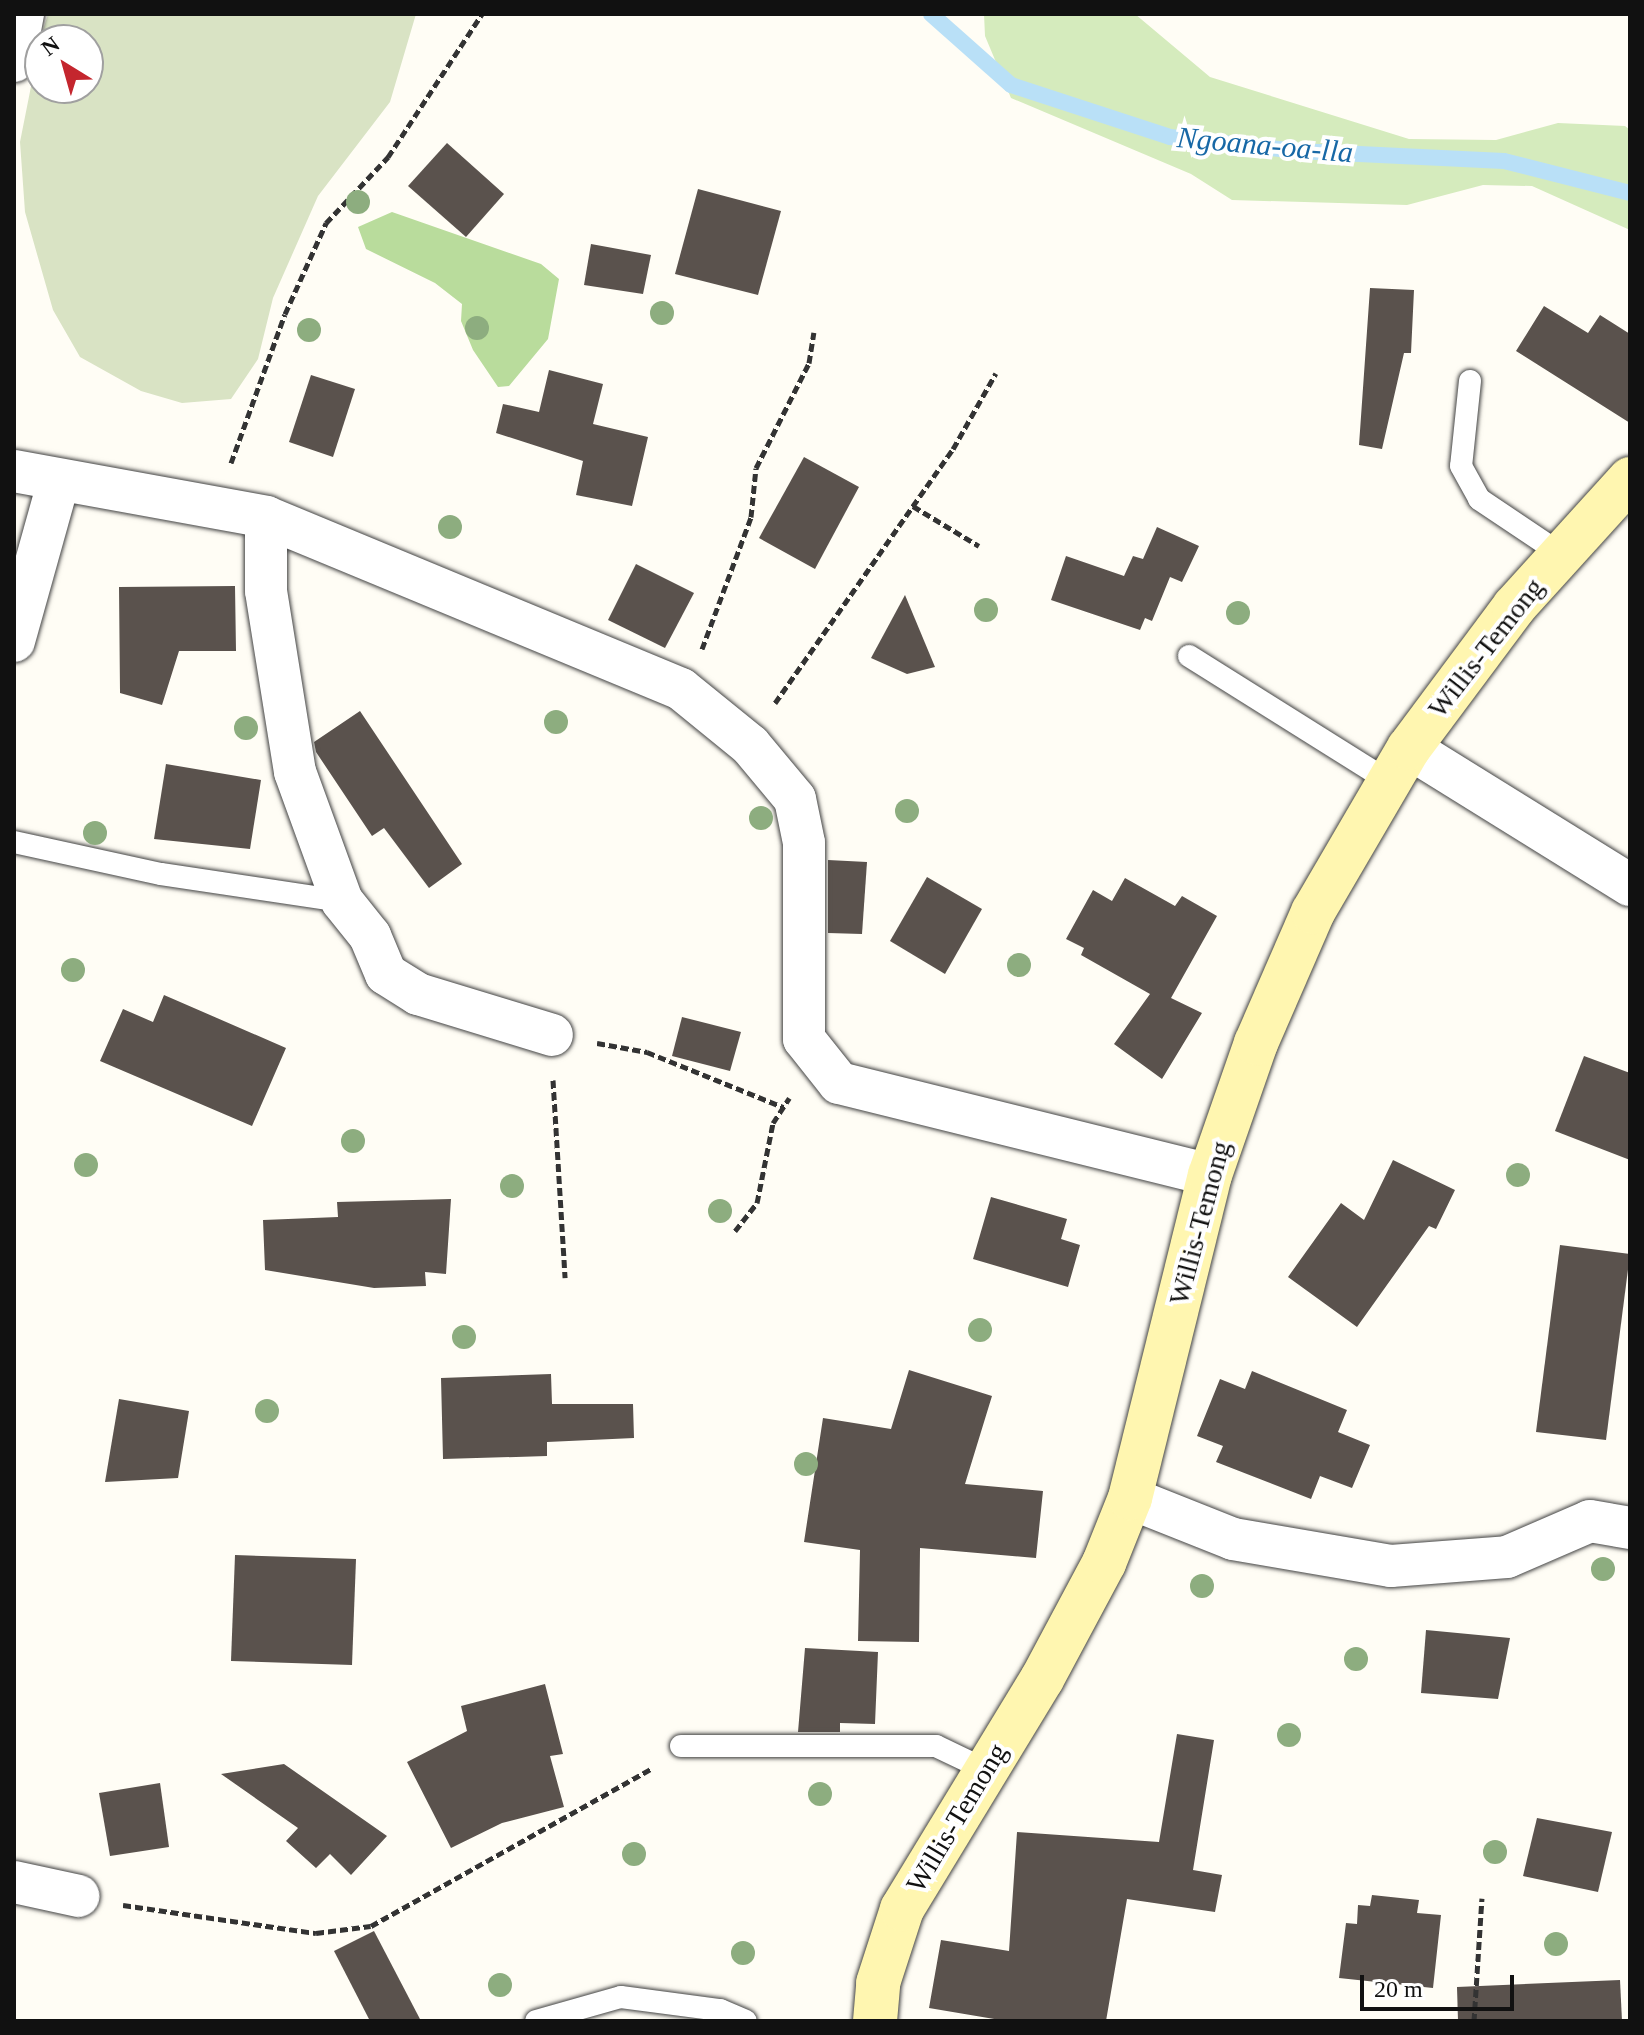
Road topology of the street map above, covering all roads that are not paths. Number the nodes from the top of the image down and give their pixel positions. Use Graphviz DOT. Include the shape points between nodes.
graph roads {
  1 [pos="23,14"];
  2 [pos="14,61"];
  3 [pos="1470,381"];
  4 [pos="14,471"];
  5 [pos="1630,479"];
  6 [pos="58,483"];
  7 [pos="266,517"];
  8 [pos="1561,554"];
  9 [pos="14,641"];
  10 [pos="1189,656"];
  11 [pos="1400,765"];
  12 [pos="14,842"];
  13 [pos="1630,885"];
  14 [pos="342,901"];
  15 [pos="552,1035"];
  16 [pos="1210,1175"];
  17 [pos="1130,1498"];
  18 [pos="1630,1528"];
  19 [pos="681,1746"];
  20 [pos="984,1769"];
  21 [pos="14,1882"];
  22 [pos="79,1896"];
  23 [pos="536,2021"];
  24 [pos="746,2021"];
  25 [pos="875,2021"];
  1 -- 2 [label="street"];
  3 -- 8 [label="lane" via="1461,466 1479,499"];
  4 -- 6 [label="street"];
  5 -- 8 [label="main road, Willis-Temong"];
  6 -- 7 [label="street" via="213,504"];
  6 -- 9 [label="street"];
  7 -- 14 [label="street" via="266,591 295,772"];
  7 -- 16 [label="street" via="681,689 750,745 795,799 804,843 804,1039 839,1083"];
  8 -- 11 [label="main road, Willis-Temong"];
  10 -- 11 [label="lane"];
  11 -- 13 [label="street"];
  11 -- 16 [label="main road, Willis-Temong" via="1313,912 1256,1043"];
  12 -- 14 [label="lane" via="161,874"];
  14 -- 15 [label="street" via="370,936 386,974 418,994"];
  16 -- 17 [label="main road, Willis-Temong"];
  17 -- 18 [label="street" via="1233,1539 1391,1566 1507,1557 1590,1521"];
  17 -- 20 [label="main road, Willis-Temong" via="1104,1563 1042,1679"];
  19 -- 20 [label="lane" via="936,1746"];
  20 -- 25 [label="main road, Willis-Temong" via="902,1909 878,1983"];
  21 -- 22 [label="street"];
  23 -- 24 [label="lane" via="621,1997 720,2010"];
}
